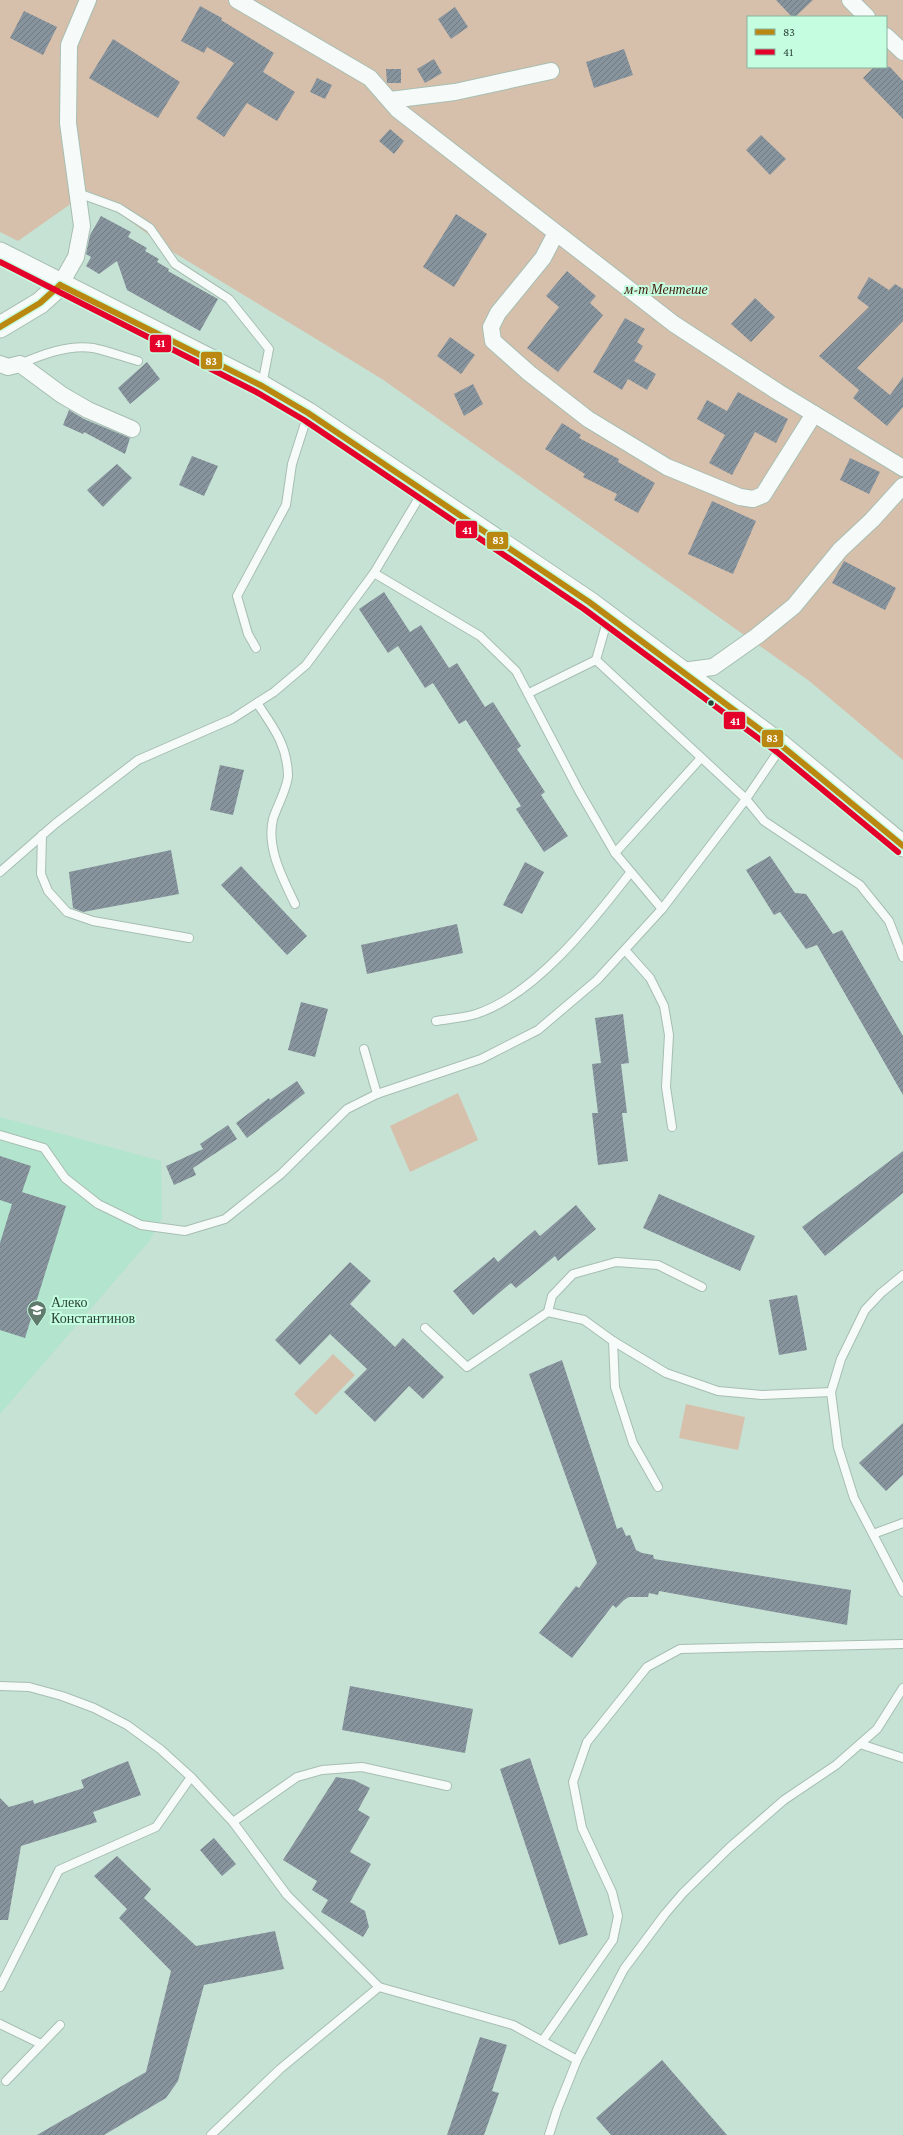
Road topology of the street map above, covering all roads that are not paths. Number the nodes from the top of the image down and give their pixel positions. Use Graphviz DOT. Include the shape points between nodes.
graph roads {
  1 [pos="88,0"];
  2 [pos="237,0"];
  3 [pos="850,0"];
  4 [pos="866,16"];
  5 [pos="887,37"];
  6 [pos="903,52"];
  7 [pos="551,71"];
  8 [pos="390,100"];
  9 [pos="78,193"];
  10 [pos="556,233"];
  11 [pos="0,253"];
  12 [pos="60,285"];
  13 [pos="0,327"];
  14 [pos="138,361"];
  15 [pos="0,364"];
  16 [pos="20,364"];
  17 [pos="262,386"];
  18 [pos="308,413"];
  19 [pos="814,414"];
  20 [pos="132,429"];
  21 [pos="903,468"];
  22 [pos="903,486"];
  23 [pos="424,490"];
  24 [pos="374,573"];
  25 [pos="608,617"];
  26 [pos="256,648"];
  27 [pos="596,660"];
  28 [pos="682,671"];
  29 [pos="529,693"];
  30 [pos="257,703"];
  31 [pos="782,746"];
  32 [pos="701,758"];
  33 [pos="746,799"];
  34 [pos="42,835"];
  35 [pos="903,846"];
  36 [pos="615,853"];
  37 [pos="0,872"];
  38 [pos="630,873"];
  39 [pos="295,904"];
  40 [pos="662,909"];
  41 [pos="190,938"];
  42 [pos="625,950"];
  43 [pos="903,957"];
  44 [pos="436,1021"];
  45 [pos="364,1049"];
  46 [pos="377,1094"];
  47 [pos="672,1127"];
  48 [pos="0,1135"];
  49 [pos="903,1275"];
  50 [pos="702,1287"];
  51 [pos="548,1312"];
  52 [pos="425,1328"];
  53 [pos="613,1340"];
  54 [pos="831,1392"];
  55 [pos="658,1487"];
  56 [pos="903,1523"];
  57 [pos="873,1534"];
  58 [pos="903,1592"];
  59 [pos="903,1644"];
  60 [pos="0,1686"];
  61 [pos="903,1688"];
  62 [pos="860,1744"];
  63 [pos="903,1758"];
  64 [pos="192,1777"];
  65 [pos="447,1786"];
  66 [pos="233,1822"];
  67 [pos="0,1987"];
  68 [pos="379,1987"];
  69 [pos="0,2024"];
  70 [pos="60,2025"];
  71 [pos="543,2040"];
  72 [pos="41,2044"];
  73 [pos="577,2060"];
  74 [pos="6,2081"];
  75 [pos="211,2135"];
  76 [pos="549,2135"];
  1 -- 9 [label="street" via="69,45 68,123"];
  2 -- 8 [label="street" via="370,78"];
  3 -- 4 [label="street"];
  5 -- 6 [label="street"];
  7 -- 8 [label="street" via="456,92"];
  8 -- 10 [label="street" via="398,110"];
  9 -- 12 [label="street" via="82,226 76,258"];
  9 -- 17 [label="lane" via="119,208 150,228 175,264 230,299 269,349"];
  10 -- 19 [label="street" via="674,324"];
  10 -- 19 [label="street" via="543,258 498,313 491,327 492,341 588,419 667,467 740,497 753,499 763,495"];
  11 -- 12 [label="street"];
  12 -- 13 [label="street" via="40,303"];
  12 -- 17 [label="street"];
  14 -- 16 [label="lane" via="92,348 44,353"];
  15 -- 16 [label="street" via="8,367"];
  16 -- 20 [label="street" via="62,395"];
  17 -- 18 [label="street"];
  18 -- 23 [label="street"];
  18 -- 26 [label="lane" via="292,464 286,505 237,596 248,634"];
  19 -- 21 [label="street"];
  22 -- 28 [label="street" via="840,550 794,606 713,667"];
  23 -- 24 [label="lane"];
  23 -- 25 [label="street"];
  24 -- 29 [label="lane" via="480,636 516,671"];
  24 -- 30 [label="lane" via="306,665"];
  25 -- 27 [label="lane"];
  25 -- 28 [label="street"];
  27 -- 29 [label="lane"];
  27 -- 32 [label="lane"];
  28 -- 31 [label="street"];
  29 -- 36 [label="lane" via="578,791"];
  30 -- 34 [label="lane" via="232,719 138,760"];
  30 -- 39 [label="lane" via="282,741 288,776 273,820 273,846 282,876"];
  31 -- 33 [label="lane"];
  31 -- 35 [label="street"];
  32 -- 33 [label="lane"];
  32 -- 36 [label="lane"];
  33 -- 40 [label="lane"];
  33 -- 43 [label="lane" via="764,821 860,885 889,921"];
  34 -- 37 [label="lane"];
  34 -- 41 [label="lane" via="41,874 48,891 66,912 93,921"];
  36 -- 38 [label="lane"];
  38 -- 40 [label="lane"];
  38 -- 44 [label="lane" via="559,957 519,992 476,1014"];
  40 -- 42 [label="lane"];
  42 -- 46 [label="lane" via="597,980 538,1030 481,1059"];
  42 -- 47 [label="lane" via="650,978 664,1006 669,1035 666,1087"];
  45 -- 46 [label="lane"];
  46 -- 48 [label="lane" via="347,1109 281,1174 225,1219 185,1231 141,1225 98,1204 65,1178 44,1148"];
  49 -- 54 [label="lane" via="865,1310 841,1359"];
  50 -- 51 [label="lane" via="658,1265 616,1262 572,1274 552,1296"];
  51 -- 52 [label="lane" via="467,1367"];
  51 -- 53 [label="lane" via="584,1320"];
  53 -- 54 [label="lane" via="666,1372 718,1392 762,1395"];
  53 -- 55 [label="lane" via="615,1387 633,1442"];
  54 -- 57 [label="lane" via="844,1470 854,1498"];
  56 -- 57 [label="lane"];
  57 -- 58 [label="lane"];
  59 -- 71 [label="lane" via="680,1649 647,1667 587,1742 573,1782 582,1828 612,1892 618,1916 613,1940"];
  60 -- 64 [label="lane" via="30,1687 94,1708 132,1729"];
  61 -- 62 [label="lane" via="877,1729"];
  62 -- 63 [label="lane"];
  62 -- 73 [label="lane" via="836,1765 784,1800 683,1893 624,1969"];
  64 -- 66 [label="lane"];
  64 -- 67 [label="lane" via="156,1827 59,1870"];
  65 -- 66 [label="lane" via="362,1767 322,1770 297,1777"];
  66 -- 68 [label="lane" via="287,1895"];
  68 -- 71 [label="lane" via="512,2025"];
  68 -- 75 [label="lane" via="280,2068"];
  69 -- 72 [label="lane"];
  70 -- 72 [label="lane"];
  71 -- 73 [label="lane"];
  72 -- 74 [label="lane"];
  73 -- 76 [label="lane"];
}
